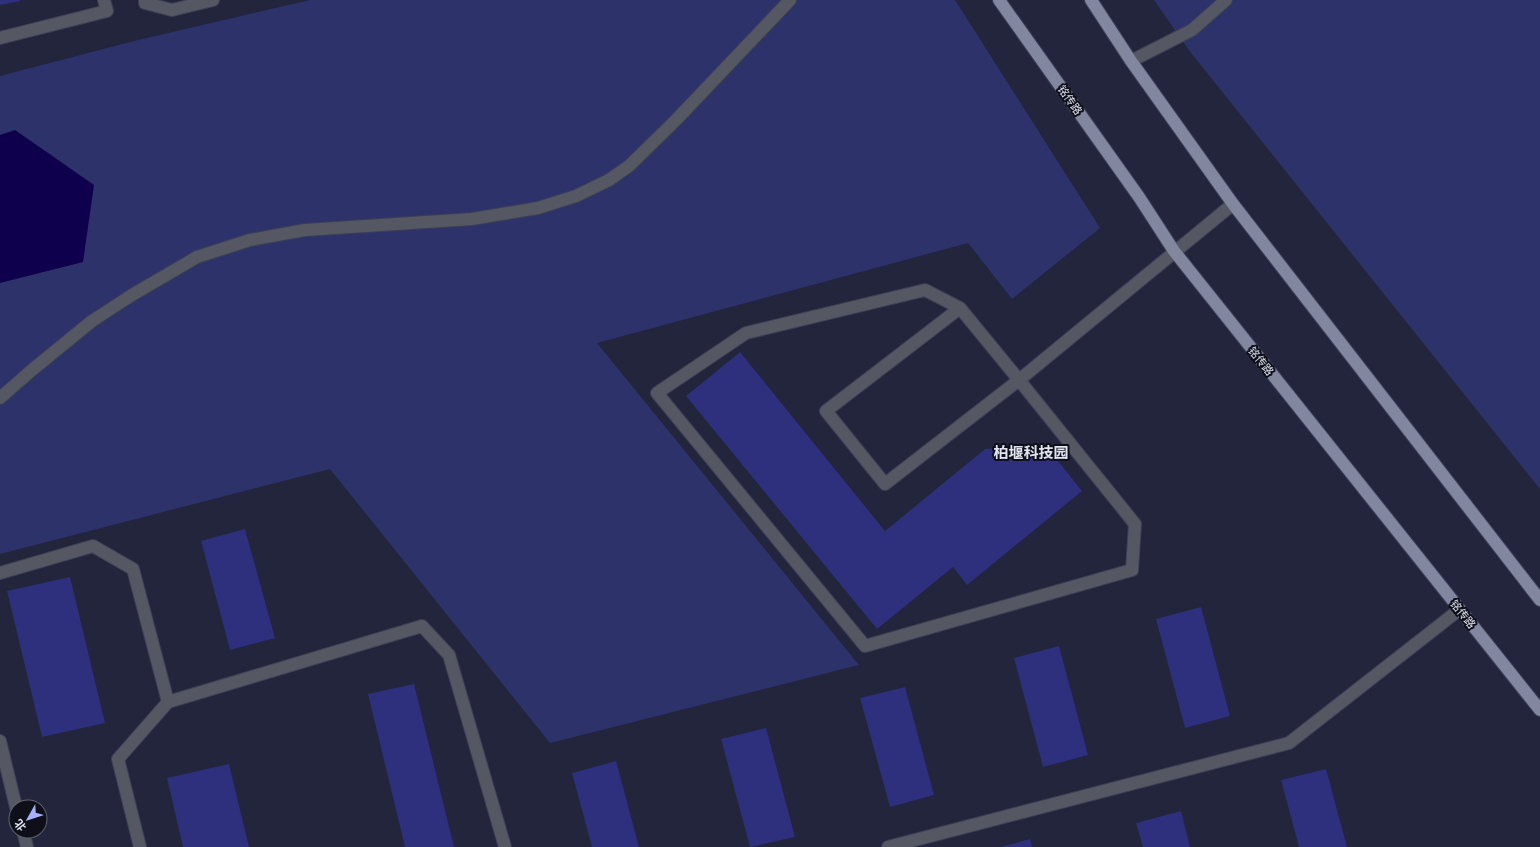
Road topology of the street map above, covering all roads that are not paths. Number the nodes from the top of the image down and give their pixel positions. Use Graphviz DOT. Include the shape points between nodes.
graph roads {
  1 [pos="104,0"];
  2 [pos="145,0"];
  3 [pos="213,0"];
  4 [pos="790,0"];
  5 [pos="999,0"];
  6 [pos="1091,0"];
  7 [pos="1226,0"];
  8 [pos="0,38"];
  9 [pos="1131,61"];
  10 [pos="1233,204"];
  11 [pos="1174,252"];
  12 [pos="960,308"];
  13 [pos="1019,380"];
  14 [pos="0,398"];
  15 [pos="0,573"];
  16 [pos="1540,600"];
  17 [pos="1460,610"];
  18 [pos="168,702"];
  19 [pos="1540,710"];
  20 [pos="0,741"];
  21 [pos="14,799"];
  22 [pos="140,847"];
  23 [pos="505,847"];
  24 [pos="888,847"];
  1 -- 8 [label="lane" via="107,11"];
  2 -- 3 [label="lane" via="145,3 172,10"];
  4 -- 14 [label="lane" via="676,120 629,166 609,180 576,196 538,208 472,219 305,230 250,240 197,257 92,322"];
  5 -- 11 [label="main road, 铭传路" via="1139,198"];
  6 -- 9 [label="main road"];
  7 -- 9 [label="lane" via="1192,30"];
  9 -- 10 [label="main road"];
  10 -- 11 [label="lane"];
  10 -- 16 [label="main road"];
  11 -- 13 [label="lane"];
  11 -- 17 [label="main road, 铭传路"];
  12 -- 13 [label="lane"];
  12 -- 13 [label="lane" via="826,411 885,484"];
  12 -- 13 [label="lane" via="925,290 746,333 657,393 865,646 1132,570 1135,524"];
  15 -- 18 [label="lane" via="93,546 133,569"];
  17 -- 19 [label="main road, 铭传路"];
  17 -- 24 [label="lane" via="1289,743"];
  18 -- 22 [label="lane" via="118,759"];
  18 -- 23 [label="lane" via="422,626 450,655"];
  20 -- 21 [label="lane"];
}
